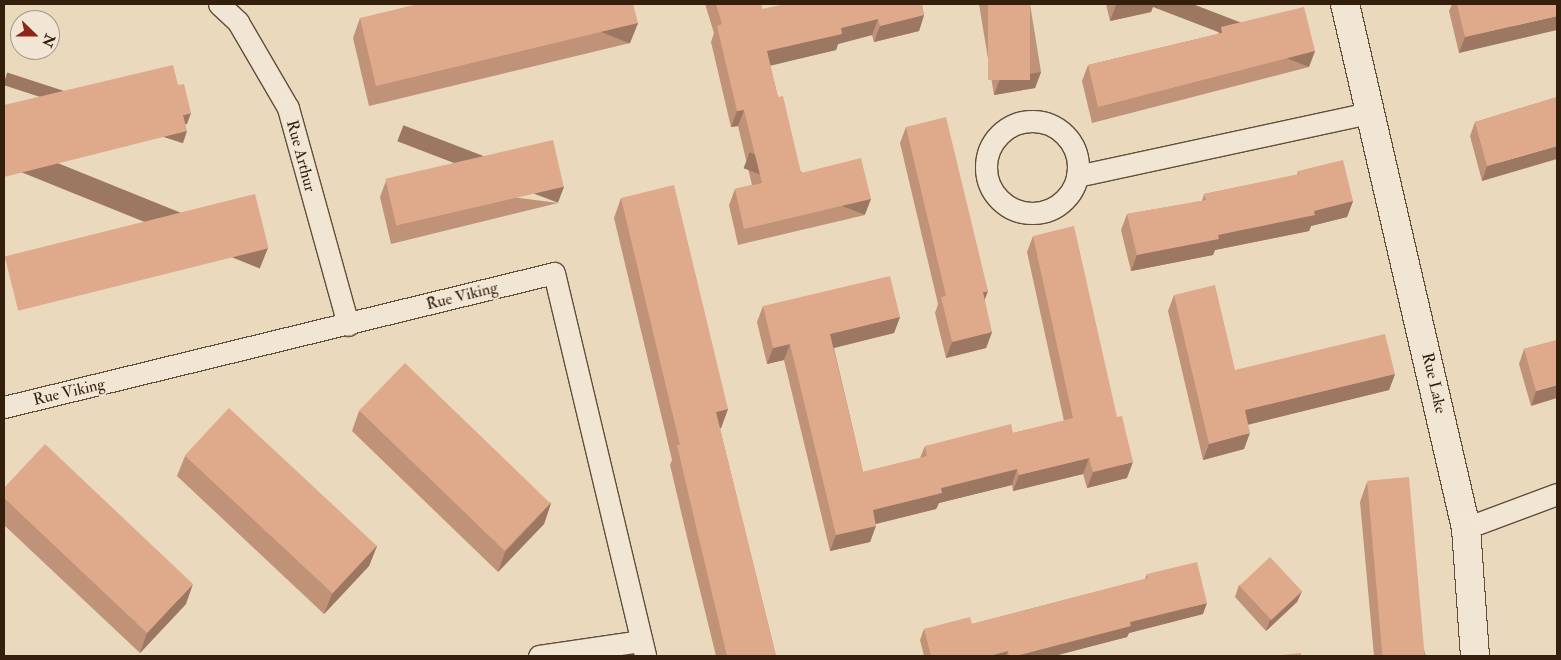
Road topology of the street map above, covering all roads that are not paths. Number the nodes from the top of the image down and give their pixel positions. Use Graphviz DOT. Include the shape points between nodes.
graph roads {
  1 [pos="219,4"];
  2 [pos="1345,4"];
  3 [pos="1372,112"];
  4 [pos="1077,176"];
  5 [pos="348,326"];
  6 [pos="4,407"];
  7 [pos="1557,494"];
  8 [pos="1466,528"];
  9 [pos="642,649"];
  10 [pos="540,656"];
  11 [pos="1475,656"];
  1 -- 5 [label="street, Rue Arthur" via="238,22 288,108"];
  2 -- 3 [label="street, Rue Lake"];
  3 -- 4 [label="street"];
  3 -- 8 [label="street, Rue Lake"];
  4 -- 4 [label="street" via="1078,161 1073,146 1051,125 1020,122 1006,129 988,153 986,168 996,196 1020,212 1050,210 1072,190"];
  5 -- 6 [label="street, Rue Viking"];
  5 -- 9 [label="street, Rue Viking" via="554,273"];
  7 -- 8 [label="street"];
  8 -- 11 [label="street, Rue Lake"];
  9 -- 10 [label="street, Rue Viking"];
}
